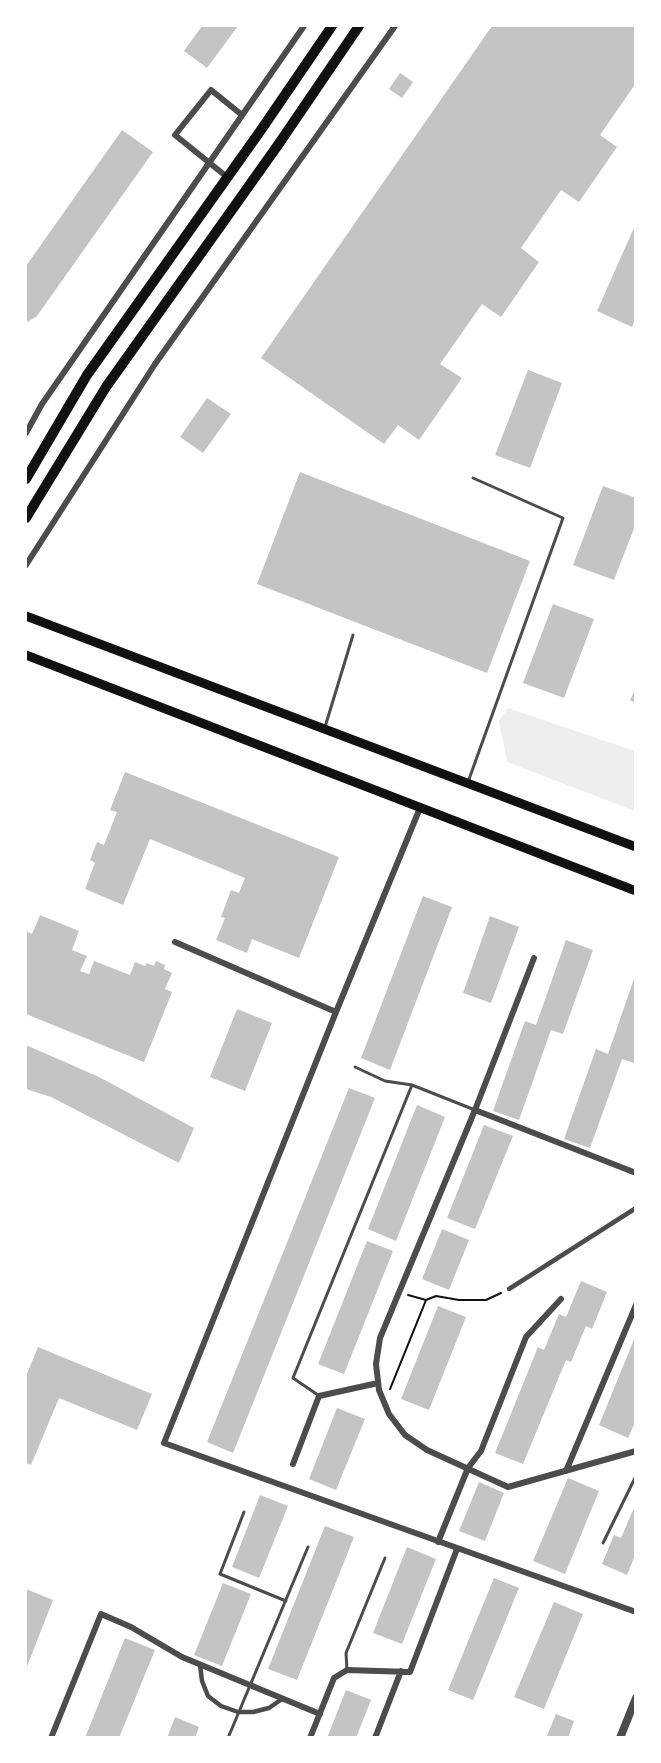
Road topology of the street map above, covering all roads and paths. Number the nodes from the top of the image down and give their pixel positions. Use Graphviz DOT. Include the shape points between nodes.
graph roads {
  1 [pos="304,26"];
  2 [pos="332,26"];
  3 [pos="359,26"];
  4 [pos="395,26"];
  5 [pos="242,115"];
  6 [pos="209,163"];
  7 [pos="227,177"];
  8 [pos="26,433"];
  9 [pos="473,478"];
  10 [pos="26,479"];
  11 [pos="26,518"];
  12 [pos="26,565"];
  13 [pos="26,616"];
  14 [pos="353,635"];
  15 [pos="26,655"];
  16 [pos="325,729"];
  17 [pos="467,783"];
  18 [pos="420,808"];
  19 [pos="636,847"];
  20 [pos="636,891"];
  21 [pos="176,942"];
  22 [pos="534,958"];
  23 [pos="336,1012"];
  24 [pos="355,1067"];
  25 [pos="412,1085"];
  26 [pos="475,1110"];
  27 [pos="636,1173"];
  28 [pos="636,1208"];
  29 [pos="509,1289"];
  30 [pos="399,1293"];
  31 [pos="561,1299"];
  32 [pos="426,1300"];
  33 [pos="636,1305"];
  34 [pos="378,1383"];
  35 [pos="319,1396"];
  36 [pos="384,1403"];
  37 [pos="636,1451"];
  38 [pos="293,1464"];
  39 [pos="468,1468"];
  40 [pos="566,1471"];
  41 [pos="636,1476"];
  42 [pos="244,1512"];
  43 [pos="438,1542"];
  44 [pos="603,1543"];
  45 [pos="308,1547"];
  46 [pos="457,1549"];
  47 [pos="385,1558"];
  48 [pos="286,1601"];
  49 [pos="636,1612"];
  50 [pos="200,1665"];
  51 [pos="347,1670"];
  52 [pos="401,1671"];
  53 [pos="250,1685"];
  54 [pos="636,1698"];
  55 [pos="282,1699"];
  56 [pos="238,1712"];
  57 [pos="320,1714"];
  58 [pos="51,1737"];
  59 [pos="228,1737"];
  60 [pos="310,1737"];
  61 [pos="375,1737"];
  62 [pos="620,1737"];
  1 -- 5 [label="street"];
  2 -- 7 [label="main road"];
  3 -- 11 [label="main road" via="106,387"];
  4 -- 12 [label="street" via="155,364"];
  5 -- 6 [label="street"];
  5 -- 6 [label="street" via="211,90 175,135"];
  6 -- 7 [label="street"];
  6 -- 8 [label="street"];
  7 -- 10 [label="main road" via="87,375"];
  9 -- 17 [label="lane" via="563,518"];
  13 -- 16 [label="main road"];
  14 -- 16 [label="lane"];
  15 -- 18 [label="main road"];
  16 -- 17 [label="main road"];
  17 -- 19 [label="main road"];
  18 -- 20 [label="main road"];
  18 -- 23 [label="street"];
  21 -- 23 [label="street"];
  22 -- 26 [label="street"];
  23 -- 43 [label="street" via="164,1443"];
  24 -- 25 [label="lane" via="385,1081"];
  25 -- 26 [label="lane"];
  25 -- 35 [label="lane" via="293,1378"];
  26 -- 27 [label="street"];
  26 -- 30 [label="street"];
  28 -- 29 [label="street"];
  29 -- 32 [label="path" via="486,1300 436,1296"];
  30 -- 32 [label="path"];
  30 -- 34 [label="street" via="380,1338"];
  31 -- 39 [label="street" via="526,1337 481,1452"];
  32 -- 36 [label="path"];
  33 -- 40 [label="street"];
  34 -- 35 [label="street"];
  34 -- 36 [label="street"];
  35 -- 38 [label="street"];
  36 -- 39 [label="street" via="405,1435 427,1450"];
  37 -- 40 [label="street"];
  39 -- 40 [label="street" via="508,1487"];
  39 -- 43 [label="street"];
  41 -- 44 [label="lane"];
  42 -- 48 [label="lane" via="220,1574"];
  43 -- 46 [label="street"];
  45 -- 48 [label="lane"];
  46 -- 49 [label="street"];
  46 -- 52 [label="street" via="410,1672"];
  47 -- 51 [label="lane" via="346,1653"];
  48 -- 53 [label="lane"];
  50 -- 53 [label="street"];
  50 -- 56 [label="street" via="208,1696"];
  50 -- 58 [label="street" via="101,1614"];
  51 -- 52 [label="street"];
  51 -- 57 [label="street" via="334,1678"];
  52 -- 61 [label="street"];
  53 -- 55 [label="street"];
  53 -- 56 [label="lane"];
  54 -- 62 [label="street"];
  55 -- 56 [label="street" via="269,1708"];
  55 -- 57 [label="street"];
  56 -- 59 [label="lane"];
  57 -- 60 [label="street"];
}
